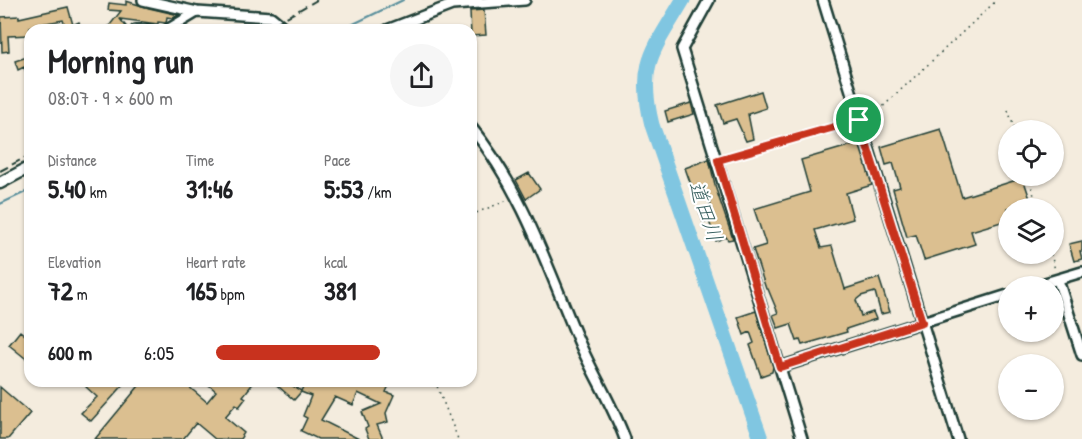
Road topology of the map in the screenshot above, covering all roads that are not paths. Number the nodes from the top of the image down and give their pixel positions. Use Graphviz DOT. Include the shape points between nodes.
graph roads {
  1 [pos="143,0"];
  2 [pos="525,0"];
  3 [pos="710,0"];
  4 [pos="823,0"];
  5 [pos="453,3"];
  6 [pos="197,12"];
  7 [pos="177,24"];
  8 [pos="279,24"];
  9 [pos="404,24"];
  10 [pos="477,136"];
  11 [pos="24,170"];
  12 [pos="0,183"];
  13 [pos="1082,272"];
  14 [pos="1064,278"];
  15 [pos="998,298"];
  16 [pos="1064,299"];
  17 [pos="922,322"];
  18 [pos="1082,355"];
  19 [pos="780,367"];
  20 [pos="625,439"];
  21 [pos="802,439"];
  22 [pos="958,439"];
  1 -- 6 [label="street"];
  2 -- 5 [label="street"];
  3 -- 19 [label="street" via="682,49"];
  4 -- 17 [label="street"];
  5 -- 9 [label="street"];
  6 -- 7 [label="street"];
  6 -- 8 [label="street" via="271,17"];
  10 -- 20 [label="street" via="532,225"];
  11 -- 12 [label="street"];
  13 -- 14 [label="street"];
  15 -- 17 [label="street"];
  16 -- 18 [label="street"];
  17 -- 19 [label="street"];
  17 -- 22 [label="street"];
  19 -- 21 [label="street"];
}
